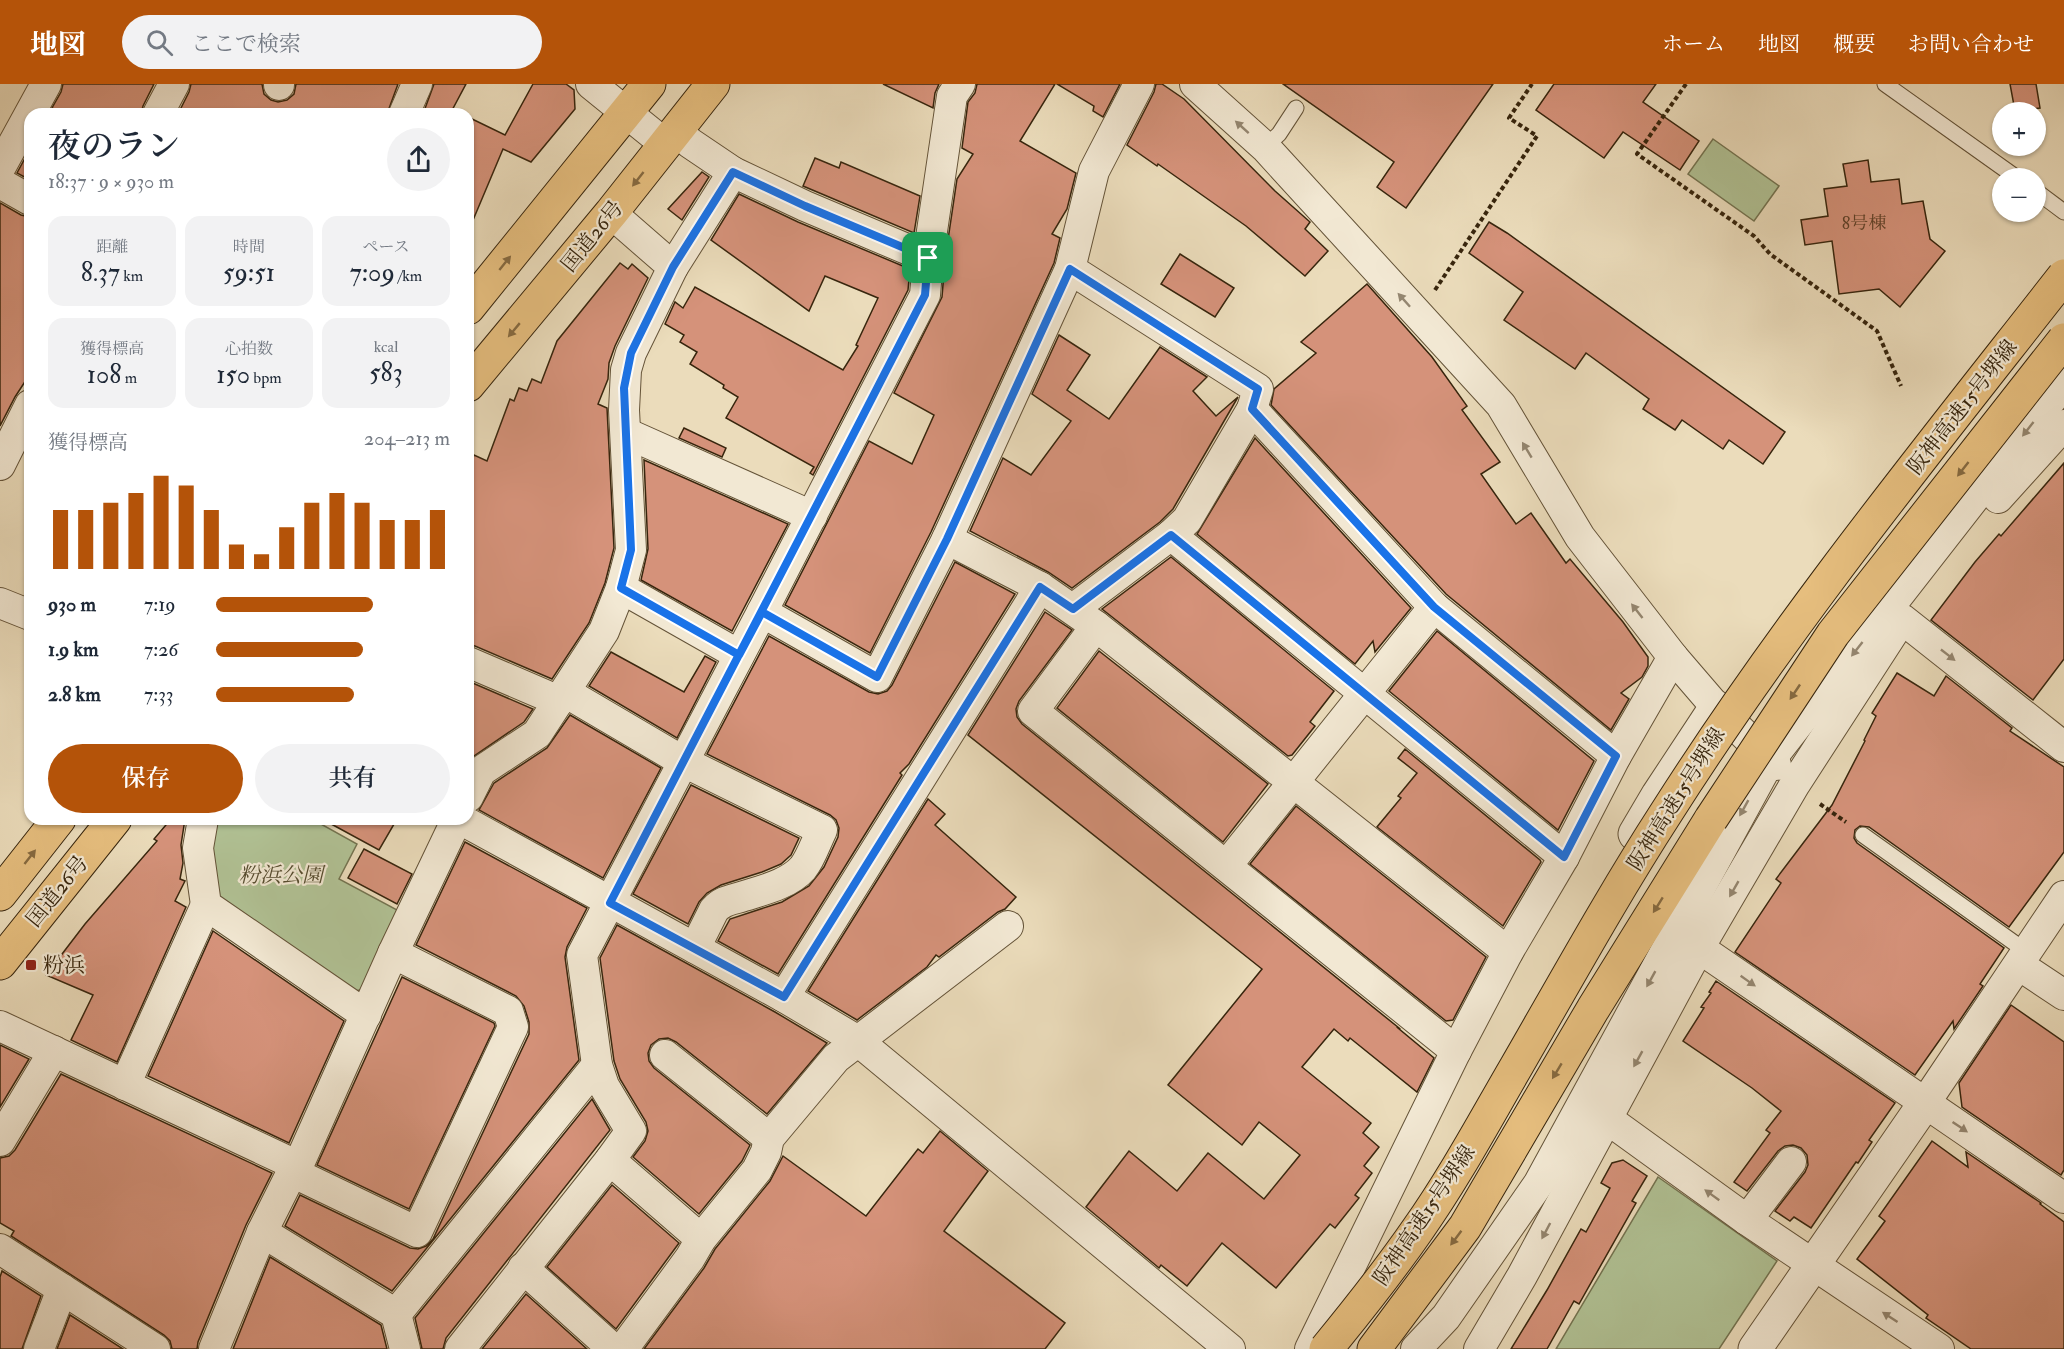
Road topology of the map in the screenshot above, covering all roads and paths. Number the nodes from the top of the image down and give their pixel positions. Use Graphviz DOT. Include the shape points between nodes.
graph roads {
  1 [pos="46,84"];
  2 [pos="174,84"];
  3 [pos="417,84"];
  4 [pos="591,84"];
  5 [pos="649,84"];
  6 [pos="713,84"];
  7 [pos="960,84"];
  8 [pos="1139,84"];
  9 [pos="1195,84"];
  10 [pos="1532,84"];
  11 [pos="1686,84"];
  12 [pos="1885,84"];
  13 [pos="33,108"];
  14 [pos="161,108"];
  15 [pos="407,108"];
  16 [pos="1296,108"];
  17 [pos="625,113"];
  18 [pos="24,124"];
  19 [pos="671,137"];
  20 [pos="1265,147"];
  21 [pos="0,168"];
  22 [pos="2004,168"];
  23 [pos="733,172"];
  24 [pos="0,183"];
  25 [pos="24,197"];
  26 [pos="2046,198"];
  27 [pos="2064,212"];
  28 [pos="611,213"];
  29 [pos="928,258"];
  30 [pos="2064,260"];
  31 [pos="673,267"];
  32 [pos="1070,269"];
  33 [pos="2064,276"];
  34 [pos="474,301"];
  35 [pos="1418,316"];
  36 [pos="2064,340"];
  37 [pos="474,378"];
  38 [pos="2064,383"];
  39 [pos="1901,386"];
  40 [pos="1252,409"];
  41 [pos="24,417"];
  42 [pos="2064,425"];
  43 [pos="626,433"];
  44 [pos="0,465"];
  45 [pos="812,516"];
  46 [pos="1171,535"];
  47 [pos="947,539"];
  48 [pos="1040,587"];
  49 [pos="621,588"];
  50 [pos="0,603"];
  51 [pos="1434,607"];
  52 [pos="762,612"];
  53 [pos="24,613"];
  54 [pos="1085,617"];
  55 [pos="1902,619"];
  56 [pos="739,655"];
  57 [pos="1673,657"];
  58 [pos="474,664"];
  59 [pos="1364,695"];
  60 [pos="562,697"];
  61 [pos="1716,707"];
  62 [pos="2064,747"];
  63 [pos="1616,756"];
  64 [pos="1770,760"];
  65 [pos="684,762"];
  66 [pos="1294,782"];
  67 [pos="1795,784"];
  68 [pos="474,786"];
  69 [pos="54,825"];
  70 [pos="110,825"];
  71 [pos="202,825"];
  72 [pos="456,825"];
  73 [pos="470,825"];
  74 [pos="1863,835"];
  75 [pos="1564,857"];
  76 [pos="1227,866"];
  77 [pos="0,894"];
  78 [pos="2064,896"];
  79 [pos="610,903"];
  80 [pos="206,905"];
  81 [pos="1008,926"];
  82 [pos="695,948"];
  83 [pos="1699,948"];
  84 [pos="1508,952"];
  85 [pos="393,953"];
  86 [pos="2023,958"];
  87 [pos="0,963"];
  88 [pos="2064,995"];
  89 [pos="784,997"];
  90 [pos="366,1015"];
  91 [pos="0,1026"];
  92 [pos="858,1041"];
  93 [pos="54,1051"];
  94 [pos="1456,1051"];
  95 [pos="665,1055"];
  96 [pos="597,1065"];
  97 [pos="125,1085"];
  98 [pos="1925,1103"];
  99 [pos="1605,1118"];
  100 [pos="769,1138"];
  101 [pos="0,1141"];
  102 [pos="610,1160"];
  103 [pos="1791,1162"];
  104 [pos="295,1169"];
  105 [pos="2064,1198"];
  106 [pos="1747,1220"];
  107 [pos="262,1232"];
  108 [pos="701,1239"];
  109 [pos="0,1249"];
  110 [pos="1813,1266"];
  111 [pos="523,1268"];
  112 [pos="62,1289"];
  113 [pos="396,1314"];
  114 [pos="39,1349"];
  115 [pos="155,1349"];
  116 [pos="214,1349"];
  117 [pos="405,1349"];
  118 [pos="460,1349"];
  119 [pos="613,1349"];
  120 [pos="623,1349"];
  121 [pos="1230,1349"];
  122 [pos="1310,1349"];
  123 [pos="1314,1349"];
  124 [pos="1326,1349"];
  125 [pos="1374,1349"];
  126 [pos="1416,1349"];
  127 [pos="1479,1349"];
  128 [pos="1755,1349"];
  129 [pos="1939,1349"];
  1 -- 13 [label="street"];
  2 -- 14 [label="street"];
  3 -- 15 [label="street"];
  4 -- 17 [label="street"];
  5 -- 17 [label="highway"];
  6 -- 19 [label="highway, 国道26号"];
  7 -- 29 [label="street" via="952,96"];
  8 -- 32 [label="street" via="1094,171"];
  20 -- 9 [label="street, one-way"];
  10 -- 35 [label="path" via="1509,118 1537,136"];
  11 -- 39 [label="path" via="1637,154 1754,236 1770,254 1877,331"];
  12 -- 22 [label="lane"];
  16 -- 20 [label="lane"];
  17 -- 19 [label="street"];
  34 -- 17 [label="highway, one-way"];
  18 -- 21 [label="street"];
  19 -- 23 [label="street" via="690,143"];
  19 -- 28 [label="highway, 国道26号, one-way"];
  35 -- 20 [label="street, one-way"];
  23 -- 29 [label="street"];
  23 -- 31 [label="street"];
  24 -- 25 [label="street"];
  26 -- 27 [label="lane"];
  28 -- 31 [label="street"];
  28 -- 37 [label="highway, 国道26号, one-way"];
  29 -- 45 [label="street" via="925,295"];
  30 -- 61 [label="street"];
  31 -- 43 [label="street" via="631,353 624,388"];
  32 -- 40 [label="street" via="1258,389"];
  32 -- 47 [label="street"];
  33 -- 124 [label="highway, 阪神高速15号堺線, bridge" via="1821,587 1720,727 1419,1228"];
  57 -- 35 [label="street, one-way" via="1580,537 1501,405"];
  36 -- 125 [label="highway, 阪神高速15号堺線, one-way, bridge" via="1833,634 1711,819 1593,1009 1465,1227"];
  38 -- 64 [label="street, one-way"];
  40 -- 46 [label="street" via="1187,520"];
  40 -- 51 [label="street"];
  41 -- 44 [label="street"];
  42 -- 55 [label="street" via="1923,587"];
  43 -- 45 [label="street"];
  43 -- 49 [label="street" via="631,550"];
  45 -- 52 [label="street"];
  46 -- 54 [label="street"];
  46 -- 59 [label="street"];
  47 -- 48 [label="street"];
  47 -- 52 [label="street" via="877,677"];
  48 -- 54 [label="street"];
  48 -- 89 [label="street"];
  49 -- 56 [label="street"];
  49 -- 60 [label="street" via="604,631"];
  50 -- 53 [label="street"];
  51 -- 59 [label="street"];
  51 -- 63 [label="street"];
  52 -- 56 [label="street"];
  54 -- 66 [label="street"];
  54 -- 76 [label="street" via="1033,711"];
  55 -- 62 [label="street, one-way"];
  55 -- 67 [label="street"];
  56 -- 65 [label="street"];
  57 -- 61 [label="street"];
  57 -- 63 [label="street"];
  58 -- 60 [label="street"];
  59 -- 66 [label="street"];
  59 -- 75 [label="street"];
  60 -- 65 [label="street"];
  60 -- 68 [label="street" via="537,734 482,771"];
  61 -- 64 [label="street"];
  61 -- 123 [label="street" via="1658,795 1499,1082 1412,1225"];
  63 -- 75 [label="street"];
  64 -- 67 [label="street"];
  64 -- 126 [label="street, one-way" via="1539,1183 1446,1317"];
  65 -- 79 [label="street"];
  65 -- 82 [label="street" via="822,830 803,867 794,876 719,905"];
  66 -- 76 [label="street"];
  66 -- 84 [label="street"];
  67 -- 74 [label="path"];
  67 -- 83 [label="street, one-way"];
  77 -- 69 [label="highway, 国道26号, one-way"];
  70 -- 87 [label="highway, 国道26号"];
  71 -- 80 [label="street" via="198,848"];
  72 -- 85 [label="street"];
  73 -- 79 [label="street"];
  74 -- 86 [label="lane"];
  75 -- 84 [label="street"];
  76 -- 94 [label="street"];
  78 -- 86 [label="street"];
  79 -- 82 [label="street"];
  79 -- 96 [label="street" via="582,955"];
  80 -- 90 [label="street"];
  80 -- 97 [label="street"];
  81 -- 92 [label="street"];
  82 -- 89 [label="street"];
  83 -- 98 [label="street, one-way"];
  83 -- 99 [label="street, one-way"];
  84 -- 94 [label="street"];
  85 -- 90 [label="street"];
  85 -- 104 [label="street" via="508,1011 513,1027 417,1232"];
  86 -- 88 [label="street"];
  86 -- 98 [label="street"];
  89 -- 92 [label="street"];
  90 -- 104 [label="street"];
  91 -- 93 [label="street"];
  92 -- 100 [label="street" via="836,1058"];
  92 -- 121 [label="street"];
  93 -- 97 [label="street"];
  93 -- 101 [label="street"];
  94 -- 122 [label="street"];
  95 -- 100 [label="street"];
  96 -- 102 [label="street" via="604,1086 631,1131"];
  96 -- 113 [label="street"];
  97 -- 104 [label="street"];
  98 -- 105 [label="street, one-way"];
  98 -- 110 [label="street"];
  106 -- 99 [label="street, one-way"];
  99 -- 127 [label="street, one-way"];
  100 -- 108 [label="street" via="758,1170"];
  102 -- 108 [label="street"];
  102 -- 111 [label="street"];
  103 -- 106 [label="street"];
  104 -- 107 [label="street"];
  106 -- 110 [label="street"];
  107 -- 113 [label="street"];
  107 -- 116 [label="street"];
  108 -- 120 [label="street"];
  109 -- 112 [label="street"];
  110 -- 128 [label="street"];
  129 -- 110 [label="street, one-way"];
  111 -- 118 [label="street"];
  111 -- 119 [label="street"];
  112 -- 114 [label="street"];
  112 -- 115 [label="street"];
  113 -- 117 [label="street"];
}
